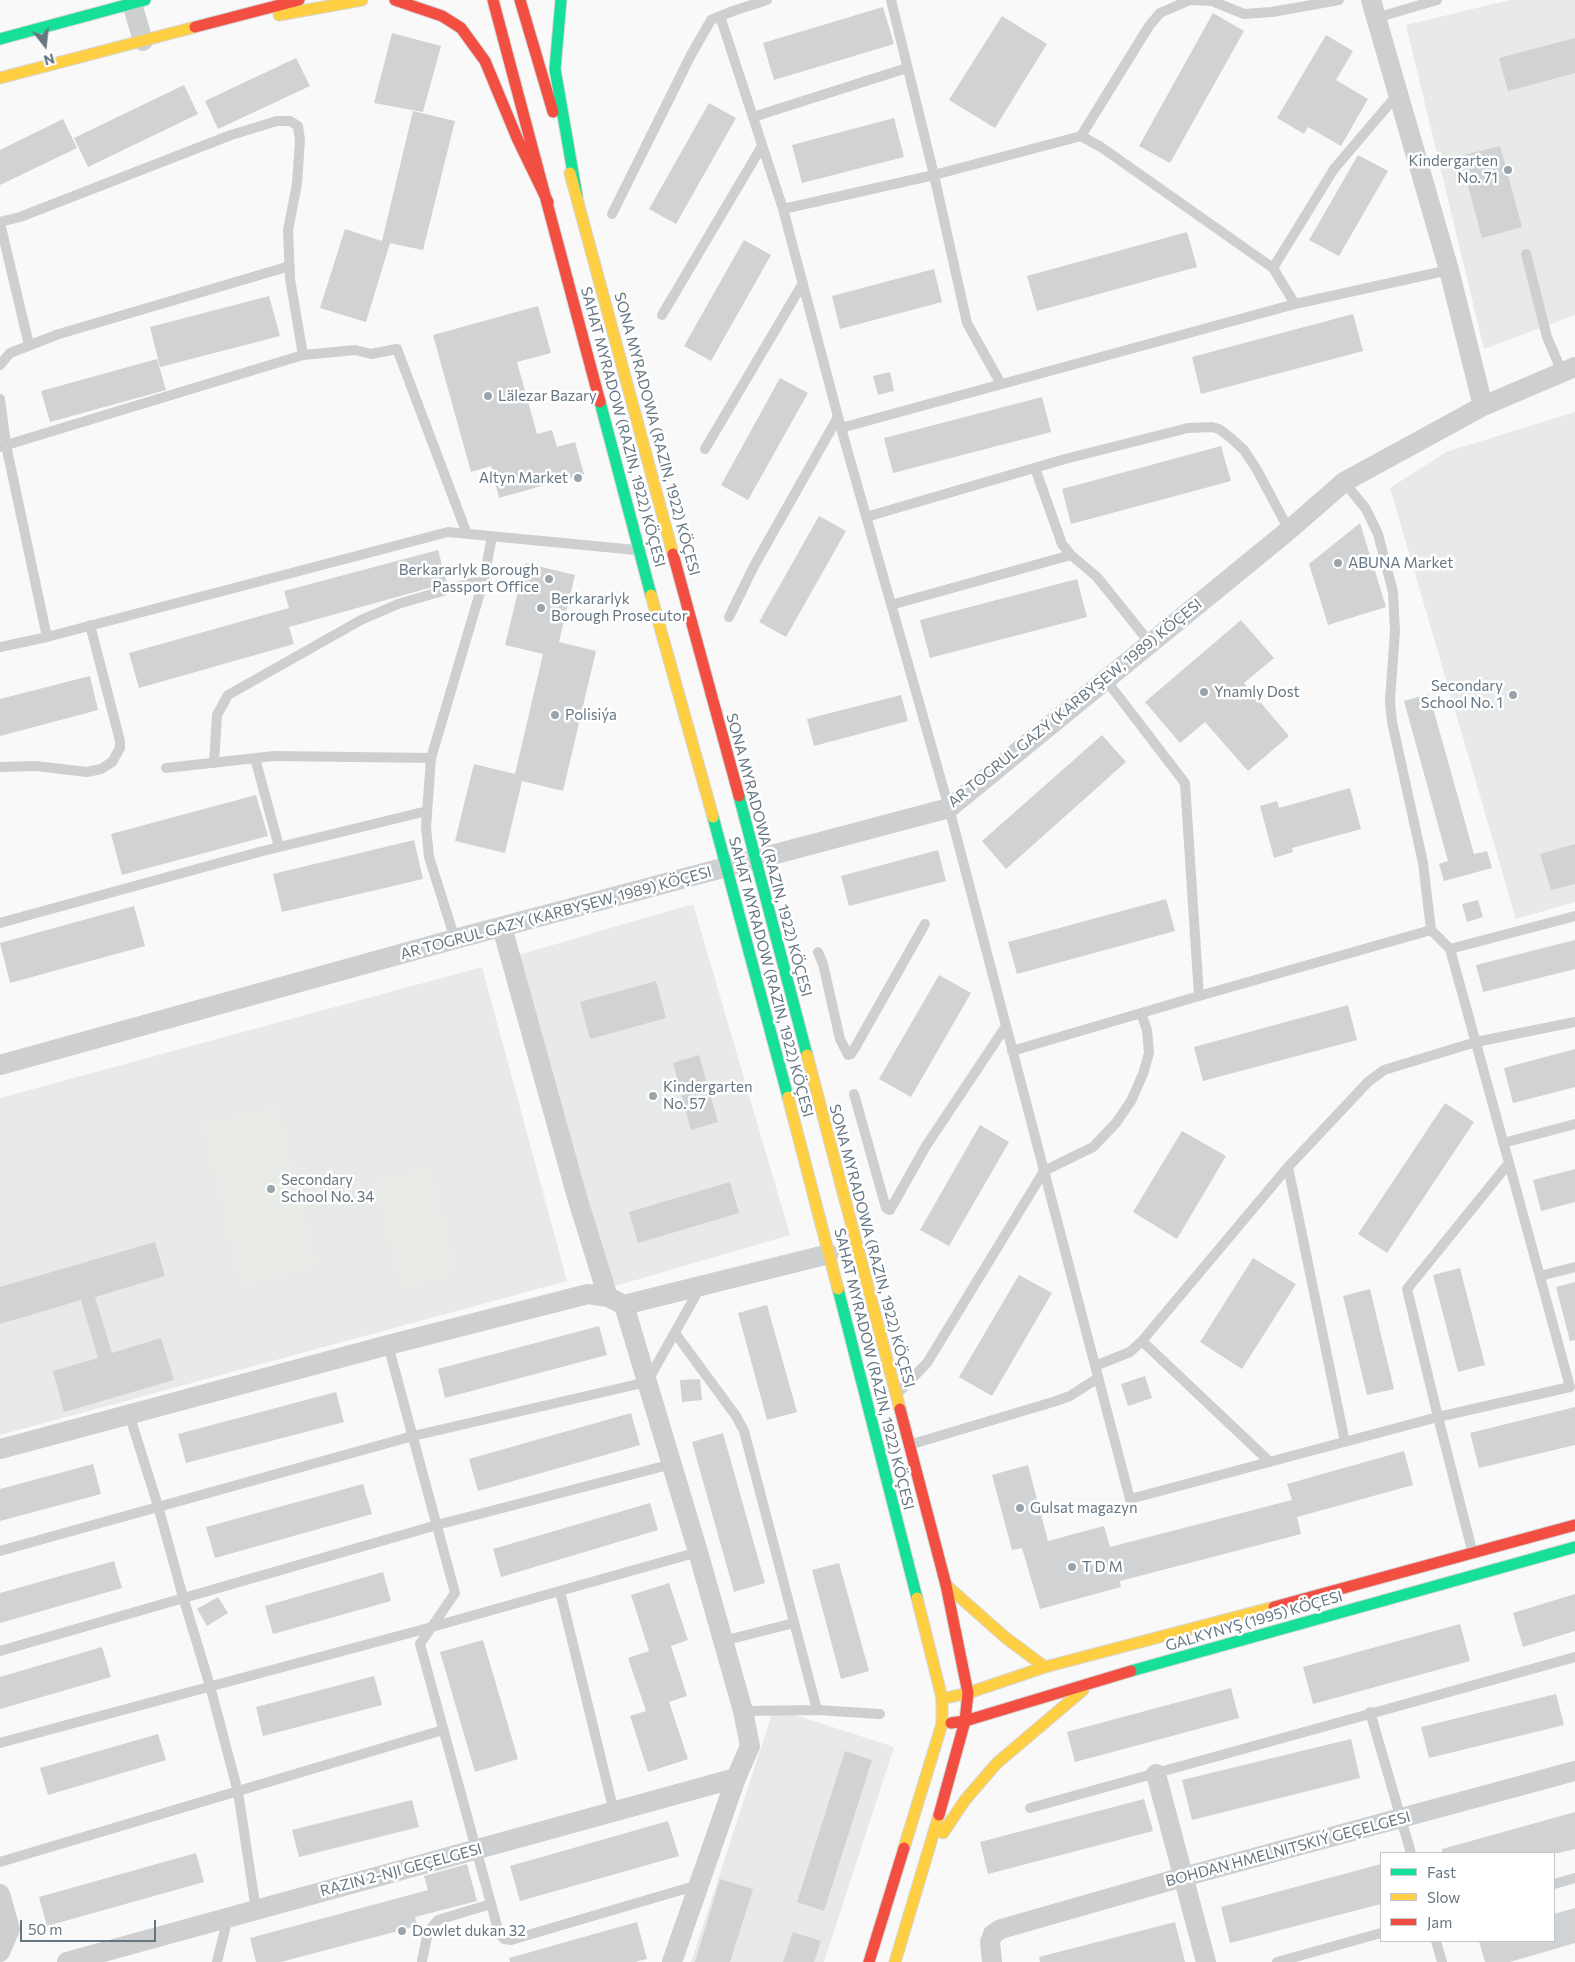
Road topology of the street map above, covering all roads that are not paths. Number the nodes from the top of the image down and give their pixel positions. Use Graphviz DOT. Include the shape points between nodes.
graph roads {
  1 [pos="298,0"];
  2 [pos="362,0"];
  3 [pos="395,0"];
  4 [pos="493,0"];
  5 [pos="520,0"];
  6 [pos="561,0"];
  7 [pos="767,0"];
  8 [pos="891,0"];
  9 [pos="1339,0"];
  10 [pos="1438,0"];
  11 [pos="136,1"];
  12 [pos="1288,4"];
  13 [pos="1373,9"];
  14 [pos="720,16"];
  15 [pos="0,40"];
  16 [pos="143,41"];
  17 [pos="907,68"];
  18 [pos="0,78"];
  19 [pos="1397,95"];
  20 [pos="753,117"];
  21 [pos="1081,136"];
  22 [pos="762,146"];
  23 [pos="934,175"];
  24 [pos="577,196"];
  25 [pos="548,202"];
  26 [pos="783,209"];
  27 [pos="612,214"];
  28 [pos="0,223"];
  29 [pos="1526,254"];
  30 [pos="290,266"];
  31 [pos="1273,268"];
  32 [pos="1449,270"];
  33 [pos="803,283"];
  34 [pos="1295,304"];
  35 [pos="662,316"];
  36 [pos="29,344"];
  37 [pos="303,355"];
  38 [pos="0,364"];
  39 [pos="1568,370"];
  40 [pos="1001,384"];
  41 [pos="0,399"];
  42 [pos="1483,406"];
  43 [pos="839,422"];
  44 [pos="3,446"];
  45 [pos="705,449"];
  46 [pos="1035,468"];
  47 [pos="1344,482"];
  48 [pos="866,517"];
  49 [pos="1289,530"];
  50 [pos="467,534"];
  51 [pos="492,536"];
  52 [pos="639,551"];
  53 [pos="1070,555"];
  54 [pos="484,579"];
  55 [pos="891,605"];
  56 [pos="729,617"];
  57 [pos="90,625"];
  58 [pos="47,637"];
  59 [pos="1150,643"];
  60 [pos="0,647"];
  61 [pos="1106,680"];
  62 [pos="255,758"];
  63 [pos="431,758"];
  64 [pos="214,762"];
  65 [pos="0,767"];
  66 [pos="166,768"];
  67 [pos="949,808"];
  68 [pos="427,811"];
  69 [pos="279,847"];
  70 [pos="756,860"];
  71 [pos="727,867"];
  72 [pos="1575,916"];
  73 [pos="0,923"];
  74 [pos="925,924"];
  75 [pos="502,927"];
  76 [pos="1431,930"];
  77 [pos="455,939"];
  78 [pos="1450,949"];
  79 [pos="818,952"];
  80 [pos="1199,996"];
  81 [pos="1141,1013"];
  82 [pos="1575,1022"];
  83 [pos="1006,1026"];
  84 [pos="1476,1042"];
  85 [pos="1012,1051"];
  86 [pos="0,1066"];
  87 [pos="854,1094"];
  88 [pos="1575,1124"];
  89 [pos="1503,1143"];
  90 [pos="1509,1163"];
  91 [pos="1288,1167"];
  92 [pos="1044,1171"];
  93 [pos="829,1254"];
  94 [pos="1575,1268"];
  95 [pos="1540,1276"];
  96 [pos="701,1286"];
  97 [pos="616,1301"];
  98 [pos="675,1333"];
  99 [pos="1142,1341"];
  100 [pos="388,1345"];
  101 [pos="1095,1366"];
  102 [pos="1098,1378"];
  103 [pos="647,1382"];
  104 [pos="1572,1386"];
  105 [pos="896,1396"];
  106 [pos="129,1414"];
  107 [pos="1438,1417"];
  108 [pos="412,1436"];
  109 [pos="1345,1442"];
  110 [pos="909,1445"];
  111 [pos="0,1449"];
  112 [pos="1270,1462"];
  113 [pos="672,1464"];
  114 [pos="158,1506"];
  115 [pos="437,1525"];
  116 [pos="1575,1525"];
  117 [pos="1575,1546"];
  118 [pos="0,1551"];
  119 [pos="698,1552"];
  120 [pos="1473,1554"];
  121 [pos="946,1585"];
  122 [pos="560,1591"];
  123 [pos="183,1597"];
  124 [pos="794,1624"];
  125 [pos="432,1627"];
  126 [pos="723,1641"];
  127 [pos="0,1651"];
  128 [pos="1575,1656"];
  129 [pos="1045,1667"];
  130 [pos="1092,1682"];
  131 [pos="210,1686"];
  132 [pos="968,1693"];
  133 [pos="942,1698"];
  134 [pos="817,1710"];
  135 [pos="743,1711"];
  136 [pos="1370,1712"];
  137 [pos="880,1714"];
  138 [pos="965,1721"];
  139 [pos="942,1724"];
  140 [pos="443,1730"];
  141 [pos="0,1742"];
  142 [pos="1575,1771"];
  143 [pos="1156,1774"];
  144 [pos="736,1778"];
  145 [pos="238,1792"];
  146 [pos="1030,1808"];
  147 [pos="614,1812"];
  148 [pos="1400,1818"];
  149 [pos="476,1850"];
  150 [pos="1411,1852"];
  151 [pos="928,1855"];
  152 [pos="0,1862"];
  153 [pos="1183,1877"];
  154 [pos="1575,1878"];
  155 [pos="1555,1884"];
  156 [pos="698,1885"];
  157 [pos="0,1894"];
  158 [pos="491,1904"];
  159 [pos="256,1910"];
  160 [pos="228,1917"];
  161 [pos="1380,1933"];
  162 [pos="1436,1942"];
  163 [pos="0,1952"];
  164 [pos="67,1962"];
  165 [pos="216,1962"];
  166 [pos="422,1962"];
  167 [pos="672,1962"];
  168 [pos="869,1962"];
  169 [pos="895,1962"];
  170 [pos="992,1962"];
  171 [pos="1206,1962"];
  172 [pos="1277,1962"];
  173 [pos="1442,1962"];
  1 -- 16 [label="main road"];
  2 -- 16 [label="main road"];
  3 -- 25 [label="main road" via="442,16 461,28 486,61 517,138"];
  4 -- 25 [label="main road, SAHAT MYRADOW (RAZIN, 1922) KÖÇESI"];
  5 -- 24 [label="main road, SONA MYRADOWA (RAZIN, 1922) KÖÇESI"];
  6 -- 24 [label="main road" via="556,69"];
  7 -- 14 [label="lane"];
  8 -- 17 [label="lane"];
  9 -- 12 [label="lane"];
  10 -- 13 [label="lane"];
  11 -- 15 [label="main road"];
  11 -- 16 [label="street"];
  12 -- 21 [label="lane" via="1244,14 1212,0 1190,0 1160,13"];
  13 -- 19 [label="street"];
  14 -- 20 [label="lane"];
  14 -- 27 [label="lane" via="711,20 692,53"];
  16 -- 18 [label="main road"];
  17 -- 20 [label="lane"];
  17 -- 23 [label="lane"];
  19 -- 31 [label="lane" via="1334,168"];
  19 -- 32 [label="street"];
  20 -- 22 [label="lane"];
  21 -- 23 [label="lane"];
  21 -- 31 [label="lane"];
  22 -- 26 [label="lane"];
  22 -- 35 [label="lane"];
  23 -- 26 [label="lane"];
  23 -- 40 [label="lane" via="967,323"];
  24 -- 70 [label="main road, SONA MYRADOWA (RAZIN, 1922) KÖÇESI"];
  25 -- 52 [label="main road, SAHAT MYRADOW (RAZIN, 1922) KÖÇESI"];
  26 -- 33 [label="lane"];
  28 -- 30 [label="lane" via="231,135 277,121 290,121 298,126 300,140 297,184 288,230"];
  28 -- 36 [label="lane"];
  29 -- 39 [label="lane" via="1547,337"];
  30 -- 36 [label="lane"];
  30 -- 37 [label="lane"];
  31 -- 34 [label="lane"];
  32 -- 34 [label="lane"];
  32 -- 42 [label="street"];
  33 -- 43 [label="lane"];
  33 -- 45 [label="lane"];
  34 -- 40 [label="lane"];
  36 -- 38 [label="lane" via="10,353"];
  37 -- 44 [label="lane"];
  37 -- 50 [label="lane" via="355,350 371,354 397,348"];
  39 -- 42 [label="street, AR TOGRUL GAZY (KARBYŞEW, 1989) KÖÇESI"];
  40 -- 43 [label="lane"];
  41 -- 44 [label="lane"];
  42 -- 47 [label="street, AR TOGRUL GAZY (KARBYŞEW, 1989) KÖÇESI"];
  43 -- 48 [label="lane"];
  43 -- 56 [label="lane" via="754,566"];
  44 -- 58 [label="lane"];
  46 -- 48 [label="lane"];
  46 -- 49 [label="lane" via="1188,428 1212,427 1244,450"];
  46 -- 53 [label="lane" via="1062,544"];
  47 -- 49 [label="street, AR TOGRUL GAZY (KARBYŞEW, 1989) KÖÇESI"];
  47 -- 76 [label="lane" via="1366,509 1378,534 1393,592 1392,722 1423,863"];
  48 -- 55 [label="lane"];
  49 -- 59 [label="street, AR TOGRUL GAZY (KARBYŞEW, 1989) KÖÇESI"];
  50 -- 51 [label="lane"];
  50 -- 57 [label="lane" via="448,532 424,537"];
  51 -- 52 [label="lane"];
  51 -- 54 [label="lane"];
  52 -- 71 [label="main road, SAHAT MYRADOW (RAZIN, 1922) KÖÇESI"];
  53 -- 55 [label="lane"];
  53 -- 59 [label="lane" via="1097,577"];
  54 -- 63 [label="lane"];
  54 -- 64 [label="lane" via="398,604 361,620 228,695 217,715"];
  55 -- 67 [label="lane"];
  57 -- 58 [label="lane"];
  57 -- 65 [label="lane" via="120,741 112,762 87,772 36,766"];
  58 -- 60 [label="lane"];
  59 -- 61 [label="street, AR TOGRUL GAZY (KARBYŞEW, 1989) KÖÇESI"];
  61 -- 67 [label="street, AR TOGRUL GAZY (KARBYŞEW, 1989) KÖÇESI"];
  61 -- 80 [label="lane" via="1184,783"];
  62 -- 63 [label="lane"];
  62 -- 64 [label="lane"];
  62 -- 69 [label="lane"];
  63 -- 68 [label="lane"];
  64 -- 66 [label="lane"];
  67 -- 70 [label="street, AR TOGRUL GAZY (KARBYŞEW, 1989) KÖÇESI"];
  67 -- 83 [label="lane"];
  68 -- 69 [label="lane"];
  68 -- 77 [label="lane" via="429,857"];
  69 -- 73 [label="lane"];
  70 -- 71 [label="street, AR TOGRUL GAZY (KARBYŞEW, 1989) KÖÇESI"];
  70 -- 105 [label="main road, SONA MYRADOWA (RAZIN, 1922) KÖÇESI"];
  71 -- 75 [label="street, AR TOGRUL GAZY (KARBYŞEW, 1989) KÖÇESI"];
  71 -- 93 [label="main road, SAHAT MYRADOW (RAZIN, 1922) KÖÇESI"];
  72 -- 78 [label="lane"];
  74 -- 79 [label="lane" via="848,1055 840,1039"];
  75 -- 77 [label="street, AR TOGRUL GAZY (KARBYŞEW, 1989) KÖÇESI"];
  75 -- 97 [label="street" via="578,1197"];
  76 -- 78 [label="lane"];
  76 -- 80 [label="lane"];
  77 -- 86 [label="street, AR TOGRUL GAZY (KARBYŞEW, 1989) KÖÇESI"];
  78 -- 84 [label="lane"];
  80 -- 81 [label="lane"];
  81 -- 85 [label="lane"];
  81 -- 92 [label="lane" via="1147,1030 1149,1053 1131,1101 1093,1147"];
  82 -- 84 [label="lane"];
  83 -- 85 [label="lane"];
  83 -- 87 [label="lane" via="926,1146 890,1210 886,1208"];
  84 -- 89 [label="lane"];
  84 -- 91 [label="lane" via="1384,1070 1368,1082"];
  85 -- 92 [label="lane"];
  88 -- 89 [label="lane"];
  89 -- 90 [label="lane"];
  90 -- 95 [label="lane"];
  90 -- 107 [label="lane" via="1407,1289"];
  91 -- 99 [label="lane"];
  91 -- 109 [label="lane"];
  92 -- 101 [label="lane"];
  92 -- 105 [label="lane" via="927,1363"];
  93 -- 96 [label="street"];
  93 -- 133 [label="main road, SAHAT MYRADOW (RAZIN, 1922) KÖÇESI"];
  94 -- 95 [label="lane"];
  95 -- 104 [label="lane"];
  96 -- 97 [label="street"];
  96 -- 98 [label="lane"];
  97 -- 100 [label="street" via="588,1294"];
  97 -- 103 [label="street"];
  98 -- 103 [label="lane"];
  98 -- 124 [label="lane" via="744,1431"];
  99 -- 101 [label="lane" via="1130,1352"];
  99 -- 112 [label="lane"];
  100 -- 106 [label="street"];
  100 -- 108 [label="lane"];
  101 -- 102 [label="lane"];
  102 -- 110 [label="lane" via="1070,1396"];
  102 -- 112 [label="lane" via="1130,1499"];
  103 -- 108 [label="lane"];
  103 -- 113 [label="street"];
  104 -- 107 [label="lane"];
  105 -- 110 [label="main road, SONA MYRADOWA (RAZIN, 1922) KÖÇESI"];
  106 -- 111 [label="street"];
  106 -- 114 [label="lane"];
  107 -- 109 [label="lane"];
  107 -- 120 [label="lane"];
  108 -- 114 [label="lane"];
  108 -- 115 [label="lane"];
  109 -- 112 [label="lane"];
  110 -- 121 [label="main road, SONA MYRADOWA (RAZIN, 1922) KÖÇESI"];
  113 -- 115 [label="lane"];
  113 -- 119 [label="street"];
  114 -- 118 [label="lane"];
  114 -- 123 [label="lane"];
  115 -- 123 [label="lane"];
  115 -- 125 [label="lane" via="455,1593"];
  116 -- 120 [label="main road, GALKYNYŞ (1995) KÖÇESI"];
  117 -- 130 [label="main road, GALKYNYŞ (1995) KÖÇESI"];
  119 -- 122 [label="lane"];
  119 -- 126 [label="street"];
  120 -- 129 [label="main road, GALKYNYŞ (1995) KÖÇESI"];
  121 -- 129 [label="main road" via="1006,1638"];
  121 -- 132 [label="main road, SONA MYRADOWA (RAZIN, 1922) KÖÇESI"];
  122 -- 125 [label="lane"];
  122 -- 147 [label="lane"];
  123 -- 127 [label="lane"];
  123 -- 131 [label="lane"];
  124 -- 126 [label="lane"];
  124 -- 134 [label="lane"];
  125 -- 131 [label="lane"];
  125 -- 140 [label="lane" via="420,1644"];
  126 -- 135 [label="street"];
  128 -- 136 [label="lane"];
  129 -- 132 [label="main road, GALKYNYŞ (1995) KÖÇESI"];
  130 -- 138 [label="main road, GALKYNYŞ (1995) KÖÇESI"];
  130 -- 151 [label="main road" via="997,1763 964,1800"];
  131 -- 141 [label="lane"];
  131 -- 145 [label="lane"];
  132 -- 133 [label="main road, GALKYNYŞ (1995) KÖÇESI"];
  132 -- 138 [label="main road, SONA MYRADOWA (RAZIN, 1922) KÖÇESI"];
  133 -- 139 [label="main road, SAHAT MYRADOW (RAZIN, 1922) KÖÇESI"];
  134 -- 135 [label="lane"];
  134 -- 137 [label="lane"];
  135 -- 144 [label="street" via="750,1746"];
  136 -- 143 [label="lane"];
  136 -- 148 [label="lane"];
  138 -- 139 [label="main road, GALKYNYŞ (1995) KÖÇESI"];
  138 -- 151 [label="main road"];
  139 -- 168 [label="main road, SAHAT MYRADOW (RAZIN, 1922) KÖÇESI"];
  140 -- 145 [label="lane"];
  140 -- 149 [label="lane"];
  142 -- 148 [label="street, BOHDAN HMELNITSKIÝ GEÇELGESI"];
  143 -- 146 [label="lane"];
  143 -- 153 [label="street"];
  144 -- 147 [label="street, RAZIN 2-NJI GEÇELGESI"];
  144 -- 156 [label="street"];
  145 -- 152 [label="lane"];
  145 -- 159 [label="lane"];
  147 -- 149 [label="street, RAZIN 2-NJI GEÇELGESI"];
  148 -- 150 [label="lane"];
  148 -- 153 [label="street, BOHDAN HMELNITSKIÝ GEÇELGESI"];
  149 -- 158 [label="lane"];
  149 -- 159 [label="street, RAZIN 2-NJI GEÇELGESI"];
  151 -- 169 [label="main road"];
  153 -- 170 [label="street, BOHDAN HMELNITSKIÝ GEÇELGESI" via="1001,1929 993,1934 990,1942"];
  153 -- 171 [label="street"];
  154 -- 155 [label="lane"];
  156 -- 158 [label="lane" via="511,1940 504,1939 499,1933"];
  156 -- 167 [label="street"];
  157 -- 163 [label="street" via="10,1929"];
  158 -- 166 [label="lane" via="438,1920 427,1937"];
  159 -- 160 [label="street, RAZIN 2-NJI GEÇELGESI"];
  160 -- 164 [label="street, RAZIN 2-NJI GEÇELGESI"];
  160 -- 165 [label="lane"];
  161 -- 172 [label="lane"];
  162 -- 173 [label="lane"];
}
